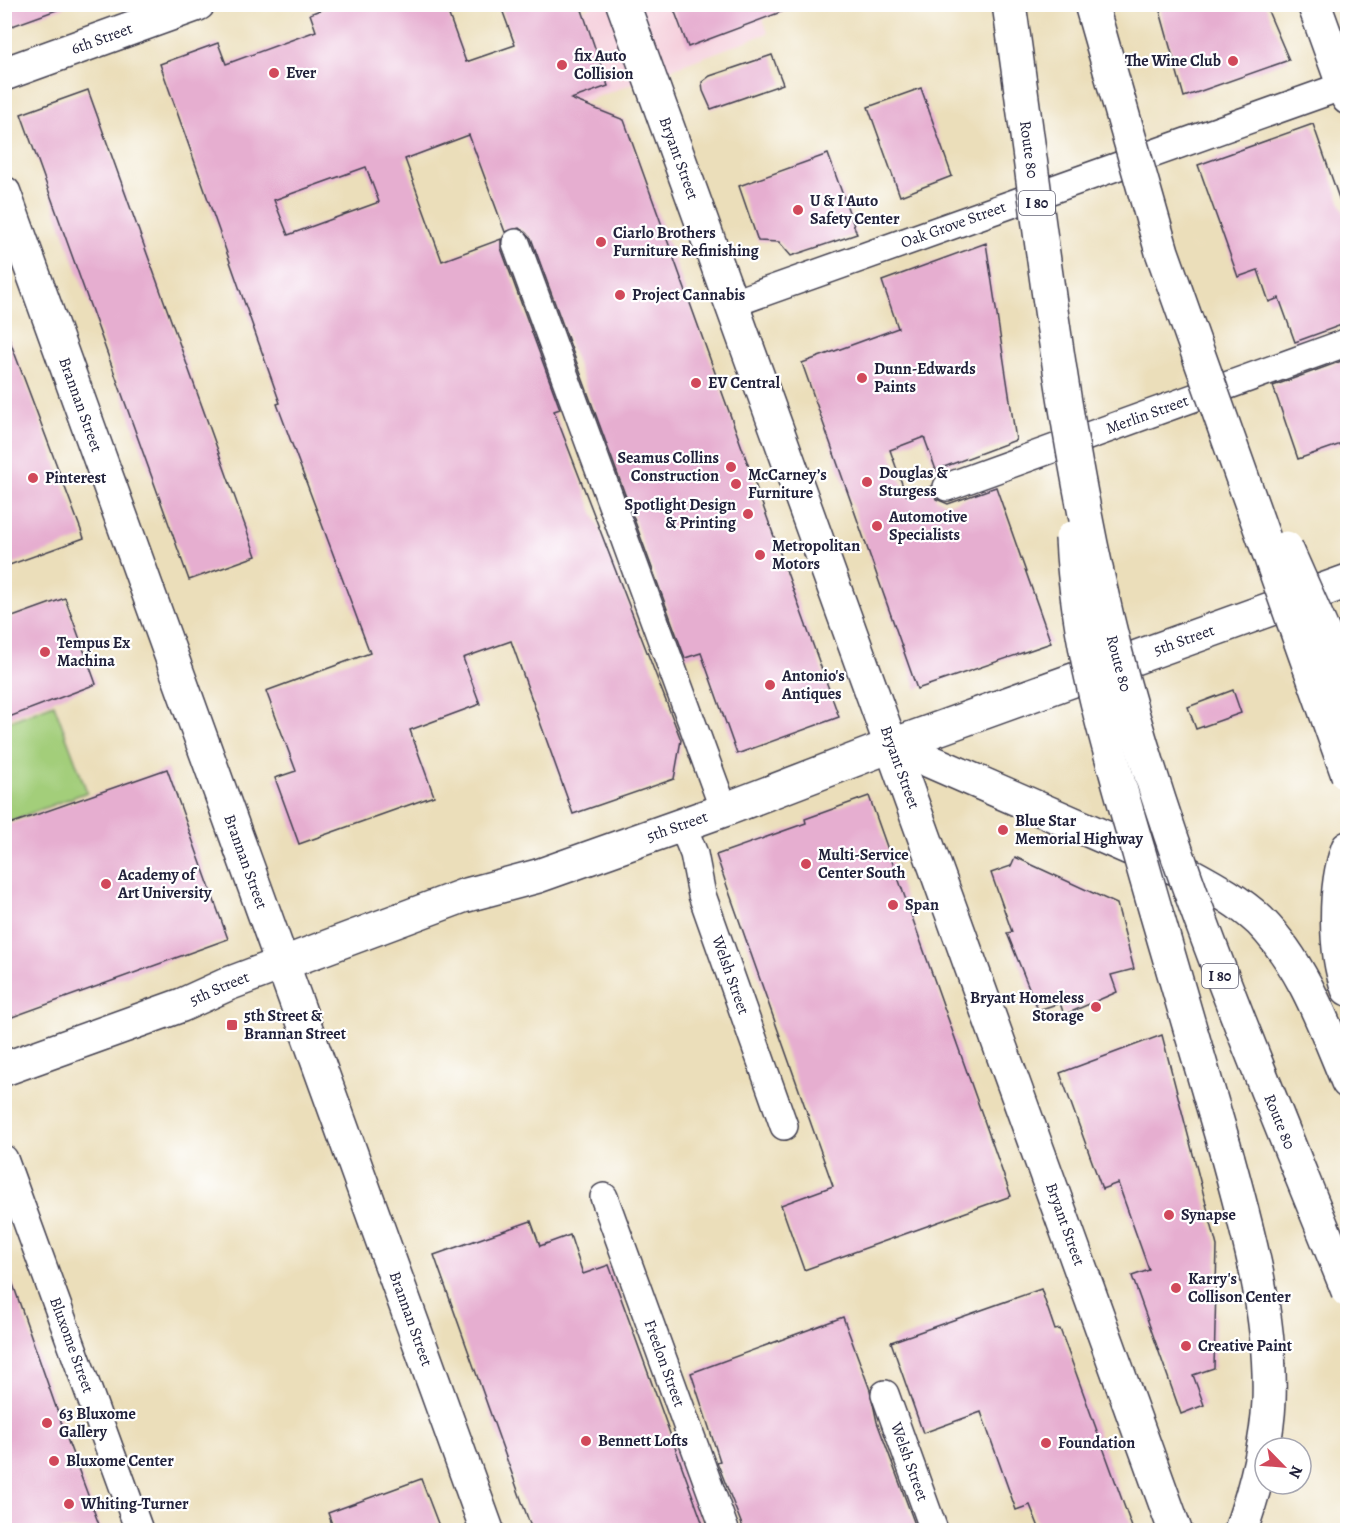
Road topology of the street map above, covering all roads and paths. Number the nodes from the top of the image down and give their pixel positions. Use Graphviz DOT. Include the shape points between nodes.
graph roads {
  1 [pos="198,4"];
  2 [pos="623,4"];
  3 [pos="1009,4"];
  4 [pos="1091,4"];
  5 [pos="1314,4"];
  6 [pos="4,74"];
  7 [pos="1345,92"];
  8 [pos="4,193"];
  9 [pos="516,243"];
  10 [pos="731,304"];
  11 [pos="1347,342"];
  12 [pos="1195,350"];
  13 [pos="1066,401"];
  14 [pos="947,487"];
  15 [pos="1347,581"];
  16 [pos="1347,688"];
  17 [pos="893,745"];
  18 [pos="1347,775"];
  19 [pos="724,810"];
  20 [pos="682,824"];
  21 [pos="1347,848"];
  22 [pos="284,963"];
  23 [pos="1347,990"];
  24 [pos="4,1069"];
  25 [pos="1347,1082"];
  26 [pos="784,1126"];
  27 [pos="4,1159"];
  28 [pos="604,1197"];
  29 [pos="1347,1291"];
  30 [pos="885,1394"];
  31 [pos="139,1530"];
  32 [pos="486,1530"];
  33 [pos="725,1530"];
  34 [pos="934,1530"];
  35 [pos="1175,1530"];
  36 [pos="1241,1530"];
  1 -- 6 [label="main road, 6th Street"];
  2 -- 10 [label="main road, Bryant Street"];
  3 -- 13 [label="main road, Route 80 / I 80, bridge"];
  4 -- 12 [label="main road, bridge" via="1131,149"];
  5 -- 7 [label="main road"];
  7 -- 10 [label="street, Oak Grove Street"];
  8 -- 22 [label="main road, Brannan Street"];
  9 -- 19 [label="street"];
  10 -- 17 [label="main road, Bryant Street"];
  11 -- 14 [label="street, Merlin Street"];
  12 -- 16 [label="main road, bridge" via="1323,627"];
  12 -- 18 [label="main road, bridge"];
  13 -- 29 [label="main road, Route 80 / I 80, bridge" via="1096,566 1142,748 1207,941"];
  13 -- 36 [label="main road, bridge" via="1072,551 1094,688 1248,1230 1262,1300 1269,1359 1269,1404 1253,1493"];
  15 -- 17 [label="main road, 5th Street"];
  17 -- 19 [label="main road, 5th Street"];
  17 -- 25 [label="main road" via="1191,875 1228,896 1259,921 1287,954 1314,998"];
  17 -- 35 [label="main road, Bryant Street"];
  19 -- 20 [label="main road, 5th Street"];
  20 -- 22 [label="main road, 5th Street" via="538,876 463,896"];
  20 -- 26 [label="street, Welsh Street" via="694,854 702,895"];
  21 -- 23 [label="main road" via="1338,909 1338,942"];
  22 -- 24 [label="main road, 5th Street" via="182,1005"];
  22 -- 32 [label="main road, Brannan Street"];
  27 -- 31 [label="street, Bluxome Street"];
  28 -- 33 [label="street, Freelon Street"];
  30 -- 34 [label="street, Welsh Street"];
}
